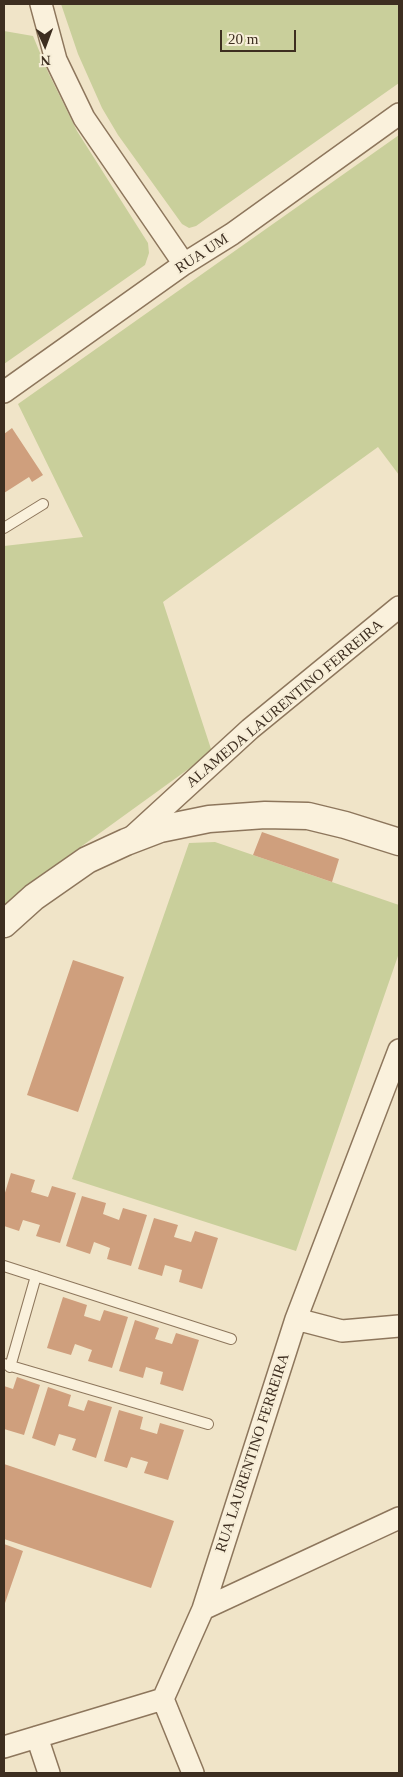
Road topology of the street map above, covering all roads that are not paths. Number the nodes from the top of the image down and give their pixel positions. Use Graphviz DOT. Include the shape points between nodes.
graph roads {
  1 [pos="41,4"];
  2 [pos="399,114"];
  3 [pos="184,264"];
  4 [pos="4,392"];
  5 [pos="43,504"];
  6 [pos="4,528"];
  7 [pos="399,607"];
  8 [pos="399,841"];
  9 [pos="126,842"];
  10 [pos="4,924"];
  11 [pos="399,1050"];
  12 [pos="4,1266"];
  13 [pos="36,1276"];
  14 [pos="296,1320"];
  15 [pos="399,1326"];
  16 [pos="231,1339"];
  17 [pos="7,1366"];
  18 [pos="208,1424"];
  19 [pos="399,1518"];
  20 [pos="203,1608"];
  21 [pos="163,1699"];
  22 [pos="37,1737"];
  23 [pos="4,1747"];
  24 [pos="49,1773"];
  25 [pos="193,1773"];
  1 -- 3 [label="street" via="56,60 84,118"];
  2 -- 3 [label="street, RUA UM" via="232,234"];
  3 -- 4 [label="street, RUA UM"];
  5 -- 6 [label="lane"];
  7 -- 9 [label="street, ALAMEDA LAURENTINO FERREIRA" via="250,729"];
  8 -- 9 [label="street" via="308,816 265,815 199,821 160,829"];
  9 -- 10 [label="street" via="87,860 34,897"];
  11 -- 14 [label="street, RUA LAURENTINO FERREIRA"];
  12 -- 13 [label="lane"];
  13 -- 16 [label="lane"];
  13 -- 17 [label="lane"];
  14 -- 15 [label="street" via="342,1331"];
  14 -- 20 [label="street, RUA LAURENTINO FERREIRA"];
  17 -- 18 [label="lane"];
  19 -- 20 [label="street"];
  20 -- 21 [label="street, RUA LAURENTINO FERREIRA"];
  21 -- 22 [label="street"];
  21 -- 25 [label="street"];
  22 -- 23 [label="street"];
  22 -- 24 [label="street"];
}
